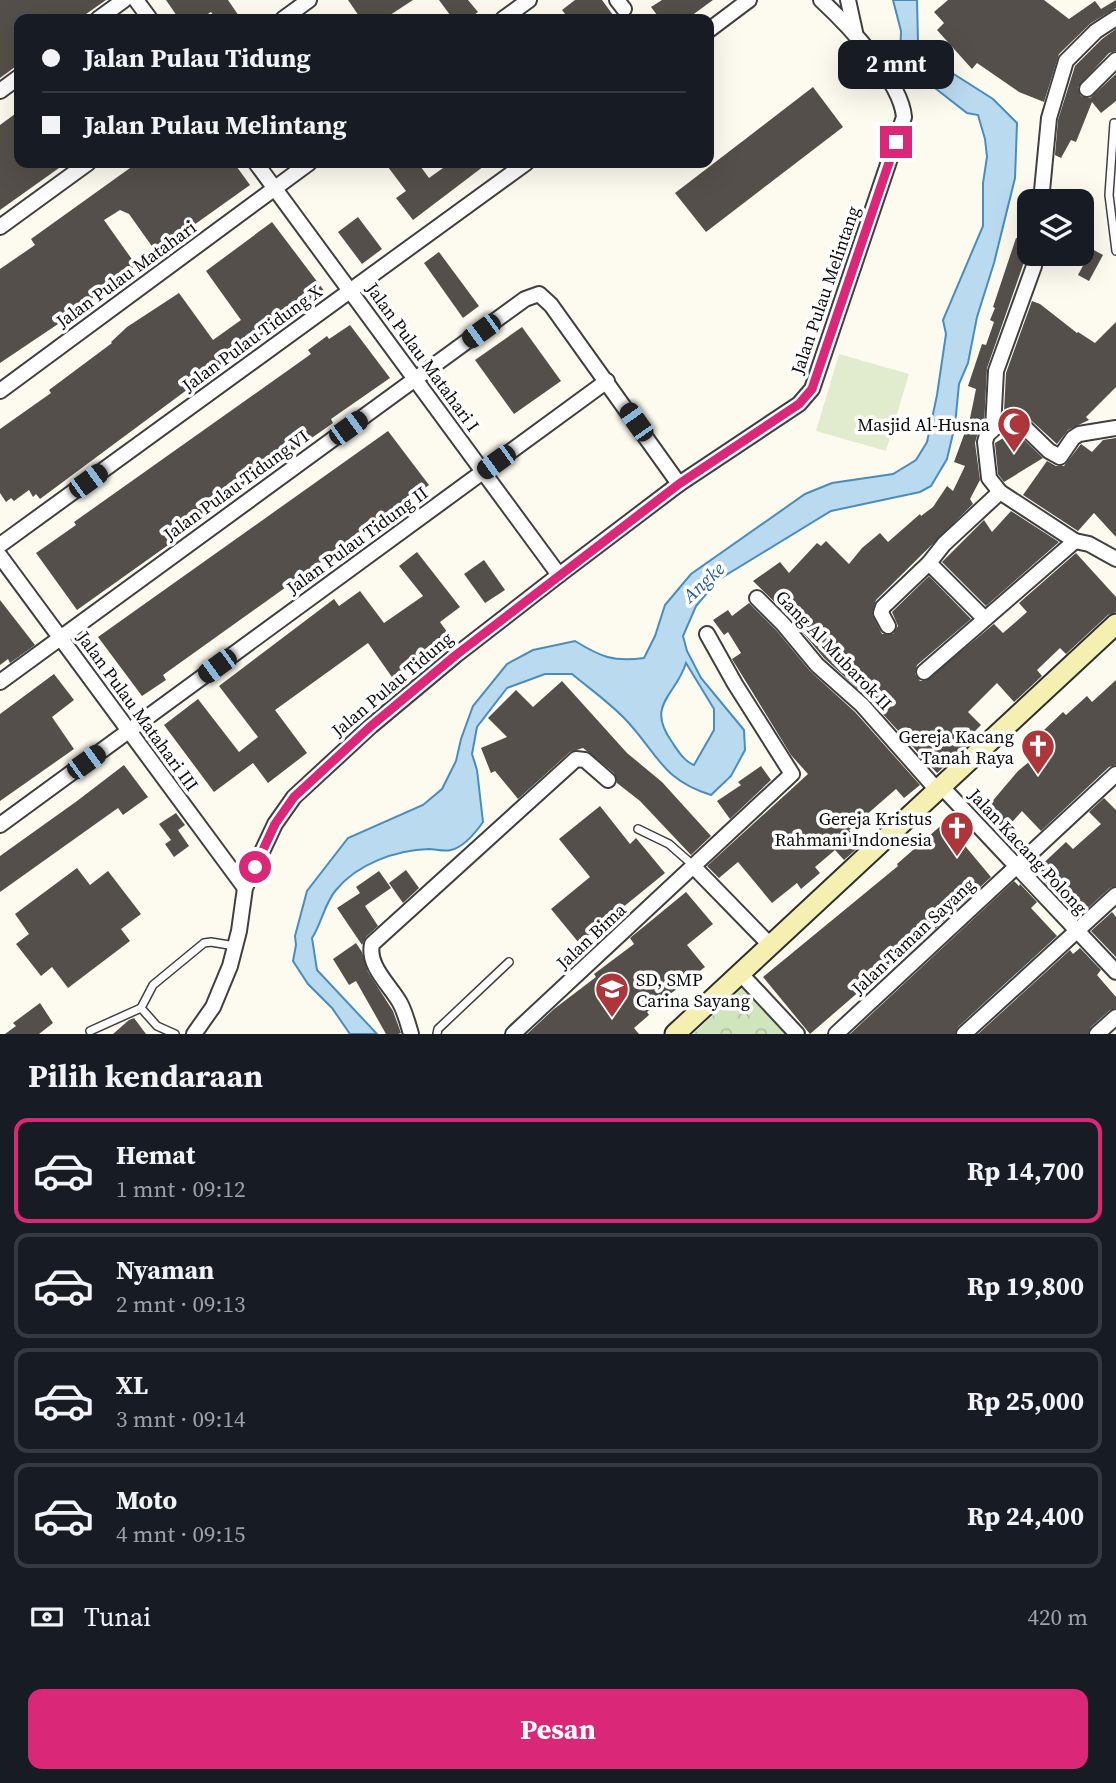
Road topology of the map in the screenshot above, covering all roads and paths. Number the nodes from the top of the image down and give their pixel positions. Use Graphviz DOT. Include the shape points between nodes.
graph roads {
  1 [pos="124,0"];
  2 [pos="309,0"];
  3 [pos="529,0"];
  4 [pos="750,0"];
  5 [pos="842,0"];
  6 [pos="848,0"];
  7 [pos="824,3"];
  8 [pos="105,14"];
  9 [pos="290,14"];
  10 [pos="510,14"];
  11 [pos="1116,18"];
  12 [pos="714,26"];
  13 [pos="855,34"];
  14 [pos="1116,60"];
  15 [pos="1087,89"];
  16 [pos="1114,123"];
  17 [pos="81,168"];
  18 [pos="260,168"];
  19 [pos="302,168"];
  20 [pos="519,168"];
  21 [pos="274,188"];
  22 [pos="1042,189"];
  23 [pos="0,227"];
  24 [pos="1116,251"];
  25 [pos="1034,266"];
  26 [pos="350,290"];
  27 [pos="415,379"];
  28 [pos="607,381"];
  29 [pos="0,391"];
  30 [pos="993,428"];
  31 [pos="1116,428"];
  32 [pos="483,472"];
  33 [pos="679,484"];
  34 [pos="999,492"];
  35 [pos="1074,541"];
  36 [pos="0,545"];
  37 [pos="0,556"];
  38 [pos="1116,559"];
  39 [pos="929,562"];
  40 [pos="559,575"];
  41 [pos="757,598"];
  42 [pos="984,618"];
  43 [pos="1116,624"];
  44 [pos="888,626"];
  45 [pos="707,634"];
  46 [pos="60,637"];
  47 [pos="924,672"];
  48 [pos="0,682"];
  49 [pos="129,730"];
  50 [pos="1116,774"];
  51 [pos="607,780"];
  52 [pos="940,789"];
  53 [pos="0,825"];
  54 [pos="638,829"];
  55 [pos="694,867"];
  56 [pos="1016,867"];
  57 [pos="245,888"];
  58 [pos="1116,895"];
  59 [pos="1077,931"];
  60 [pos="770,945"];
  61 [pos="235,946"];
  62 [pos="509,962"];
  63 [pos="1116,972"];
  64 [pos="740,973"];
  65 [pos="141,1008"];
  66 [pos="1116,1017"];
  67 [pos="90,1031"];
  68 [pos="175,1034"];
  69 [pos="194,1034"];
  70 [pos="411,1034"];
  71 [pos="437,1034"];
  72 [pos="513,1034"];
  73 [pos="675,1034"];
  74 [pos="797,1034"];
  75 [pos="836,1034"];
  76 [pos="964,1034"];
  77 [pos="1097,1034"];
  1 -- 8 [label="street"];
  2 -- 9 [label="street"];
  3 -- 10 [label="street"];
  4 -- 12 [label="street"];
  5 -- 7 [label="street" via="834,5"];
  6 -- 13 [label="street"];
  7 -- 13 [label="street, Jalan Pulau Melintang"];
  11 -- 22 [label="street" via="1066,61 1049,118"];
  13 -- 33 [label="street, Jalan Pulau Melintang" via="898,92 904,117 812,389 799,404"];
  14 -- 15 [label="street"];
  16 -- 24 [label="lane" via="1109,195"];
  17 -- 23 [label="street"];
  18 -- 21 [label="street, Jalan Pulau Matahari I"];
  19 -- 21 [label="street, Jalan Pulau Matahari"];
  20 -- 26 [label="street, Jalan Pulau Tidung X"];
  21 -- 26 [label="street, Jalan Pulau Matahari I"];
  21 -- 29 [label="street, Jalan Pulau Matahari"];
  25 -- 30 [label="street" via="996,371"];
  26 -- 27 [label="street, Jalan Pulau Matahari I"];
  26 -- 36 [label="street, Jalan Pulau Tidung X"];
  27 -- 28 [label="street, Jalan Pulau Tidung VI" via="539,294"];
  27 -- 32 [label="street, Jalan Pulau Matahari I"];
  27 -- 46 [label="street, Jalan Pulau Tidung VI"];
  28 -- 32 [label="street, Jalan Pulau Tidung II"];
  28 -- 33 [label="street"];
  30 -- 31 [label="street" via="1017,420 1060,457 1079,434"];
  30 -- 34 [label="street" via="985,442 986,465"];
  32 -- 40 [label="street, Jalan Pulau Matahari I"];
  32 -- 49 [label="street, Jalan Pulau Tidung II"];
  33 -- 40 [label="street, Jalan Pulau Melintang"];
  34 -- 35 [label="street"];
  34 -- 39 [label="street"];
  35 -- 38 [label="street"];
  35 -- 42 [label="street"];
  37 -- 46 [label="street, Jalan Pulau Matahari III"];
  39 -- 42 [label="street"];
  39 -- 44 [label="street" via="881,610"];
  40 -- 57 [label="street, Jalan Pulau Tidung" via="424,681 294,797 275,824"];
  41 -- 52 [label="street, Gang Al Mubarok II"];
  42 -- 47 [label="street"];
  43 -- 52 [label="street"];
  45 -- 55 [label="street, Jalan Bima" via="792,774"];
  46 -- 48 [label="street, Jalan Pulau Tidung VI"];
  46 -- 49 [label="street, Jalan Pulau Matahari III"];
  49 -- 53 [label="street, Jalan Pulau Tidung II"];
  49 -- 57 [label="street, Jalan Pulau Matahari III"];
  50 -- 56 [label="street, Jalan Taman Sayang"];
  51 -- 70 [label="street" via="585,760 576,759 372,944 372,961 400,1003"];
  52 -- 56 [label="street, Jalan Kacang Polong"];
  52 -- 60 [label="street"];
  54 -- 55 [label="lane" via="669,844"];
  55 -- 60 [label="street"];
  55 -- 72 [label="street, Jalan Bima"];
  56 -- 59 [label="street, Jalan Kacang Polong"];
  56 -- 75 [label="street, Jalan Taman Sayang"];
  57 -- 61 [label="street, Jalan Pulau Tidung"];
  58 -- 59 [label="street"];
  59 -- 63 [label="street, Jalan Kacang Polong"];
  59 -- 76 [label="street"];
  60 -- 64 [label="street"];
  61 -- 65 [label="lane" via="204,943 153,985"];
  61 -- 69 [label="street, Jalan Pulau Tidung" via="213,1007"];
  62 -- 71 [label="lane"];
  64 -- 73 [label="street"];
  64 -- 74 [label="street"];
  65 -- 67 [label="lane"];
  65 -- 68 [label="lane" via="157,1026"];
  66 -- 77 [label="street"];
}
